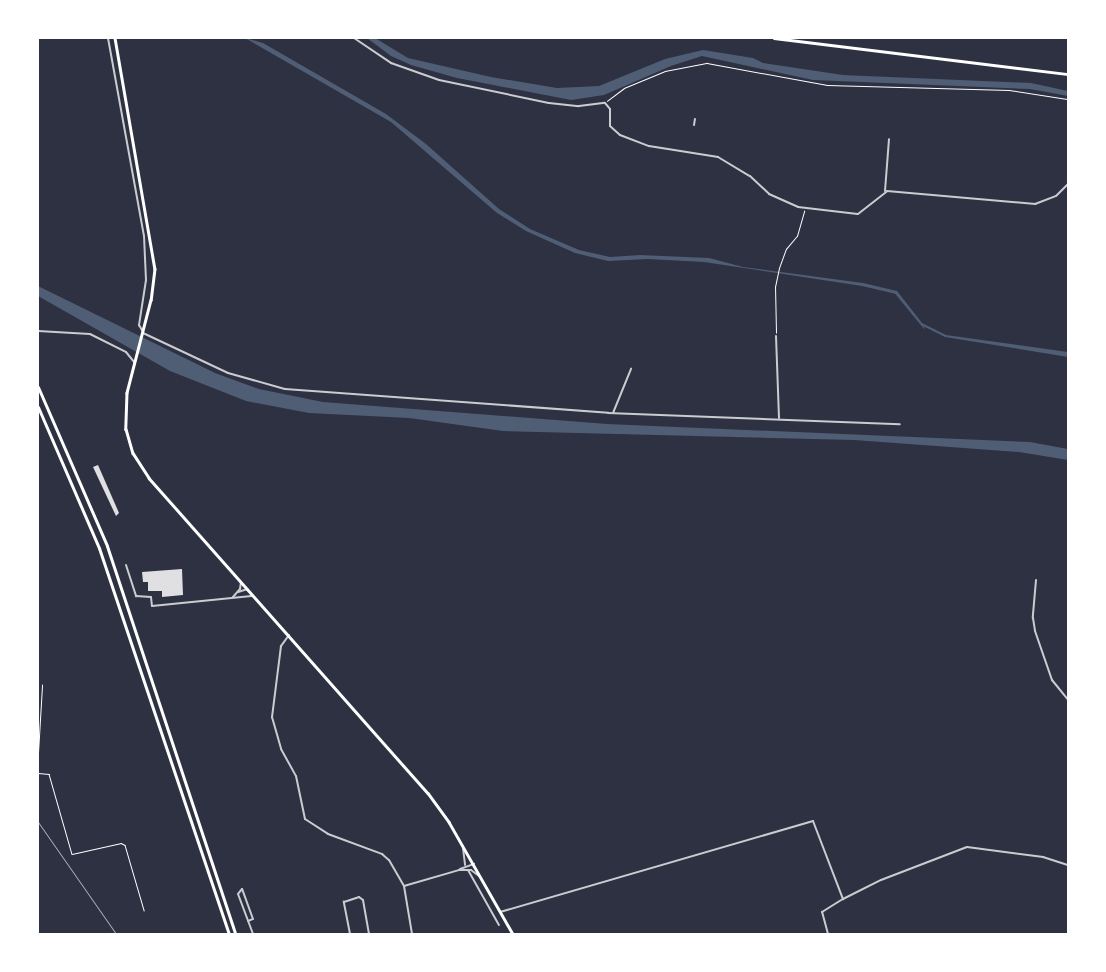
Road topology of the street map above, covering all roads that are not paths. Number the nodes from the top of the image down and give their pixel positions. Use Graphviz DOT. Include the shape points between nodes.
graph roads {
  1 [pos="108,38"];
  2 [pos="115,38"];
  3 [pos="354,38"];
  4 [pos="774,38"];
  5 [pos="1068,74"];
  6 [pos="695,119"];
  7 [pos="694,125"];
  8 [pos="889,138"];
  9 [pos="1068,184"];
  10 [pos="885,191"];
  11 [pos="38,331"];
  12 [pos="143,333"];
  13 [pos="776,334"];
  14 [pos="135,363"];
  15 [pos="631,369"];
  16 [pos="38,387"];
  17 [pos="38,407"];
  18 [pos="613,413"];
  19 [pos="779,419"];
  20 [pos="900,424"];
  21 [pos="126,565"];
  22 [pos="240,580"];
  23 [pos="1036,580"];
  24 [pos="248,589"];
  25 [pos="238,593"];
  26 [pos="244,596"];
  27 [pos="233,597"];
  28 [pos="255,597"];
  29 [pos="289,635"];
  30 [pos="1068,700"];
  31 [pos="463,846"];
  32 [pos="474,864"];
  33 [pos="465,865"];
  34 [pos="1068,865"];
  35 [pos="459,870"];
  36 [pos="467,870"];
  37 [pos="482,879"];
  38 [pos="404,886"];
  39 [pos="843,899"];
  40 [pos="500,912"];
  41 [pos="248,921"];
  42 [pos="498,925"];
  43 [pos="229,934"];
  44 [pos="235,934"];
  45 [pos="253,934"];
  46 [pos="350,934"];
  47 [pos="369,934"];
  48 [pos="412,934"];
  49 [pos="513,934"];
  50 [pos="828,934"];
  1 -- 12 [label="street" via="144,236 146,280 139,325"];
  2 -- 12 [label="main road" via="154,257 153,289"];
  3 -- 10 [label="street" via="391,63 439,80 525,100 571,106 608,102 610,124 620,135 642,144 718,157 750,176 769,194 805,207 858,214"];
  4 -- 5 [label="main road"];
  6 -- 7 [label="street"];
  8 -- 10 [label="street"];
  9 -- 10 [label="street" via="1056,196 1034,204"];
  11 -- 14 [label="street" via="90,334 126,352"];
  12 -- 14 [label="main road"];
  12 -- 18 [label="street" via="228,373 285,389"];
  13 -- 19 [label="street"];
  14 -- 22 [label="main road" via="125,417 133,453 149,478"];
  15 -- 18 [label="street"];
  16 -- 44 [label="highway" via="107,546"];
  17 -- 43 [label="highway" via="99,548"];
  18 -- 19 [label="street"];
  19 -- 20 [label="street"];
  21 -- 27 [label="street" via="136,596 151,597 152,606 186,605"];
  22 -- 24 [label="main road"];
  22 -- 25 [label="street"];
  23 -- 30 [label="street" via="1035,630 1052,680"];
  24 -- 25 [label="street"];
  24 -- 26 [label="street"];
  24 -- 28 [label="main road"];
  25 -- 27 [label="street"];
  26 -- 27 [label="street"];
  26 -- 28 [label="street"];
  28 -- 29 [label="main road"];
  29 -- 31 [label="main road" via="428,794"];
  29 -- 38 [label="street" via="281,646 272,717 281,749 296,776 305,819 328,834 382,854 394,866"];
  31 -- 32 [label="main road"];
  31 -- 33 [label="street" via="467,858"];
  32 -- 33 [label="street"];
  32 -- 36 [label="street"];
  32 -- 37 [label="main road"];
  33 -- 35 [label="street"];
  34 -- 39 [label="street" via="1043,857 967,847 881,880"];
  35 -- 36 [label="street"];
  35 -- 38 [label="street"];
  36 -- 37 [label="street"];
  36 -- 42 [label="street"];
  37 -- 40 [label="main road"];
  38 -- 48 [label="street"];
  39 -- 40 [label="street" via="813,821"];
  39 -- 50 [label="street" via="822,912"];
  40 -- 49 [label="main road"];
  41 -- 41 [label="street" via="253,919 242,889 238,894"];
  41 -- 45 [label="street"];
  46 -- 47 [label="street" via="344,902 359,898 363,900"];
}
